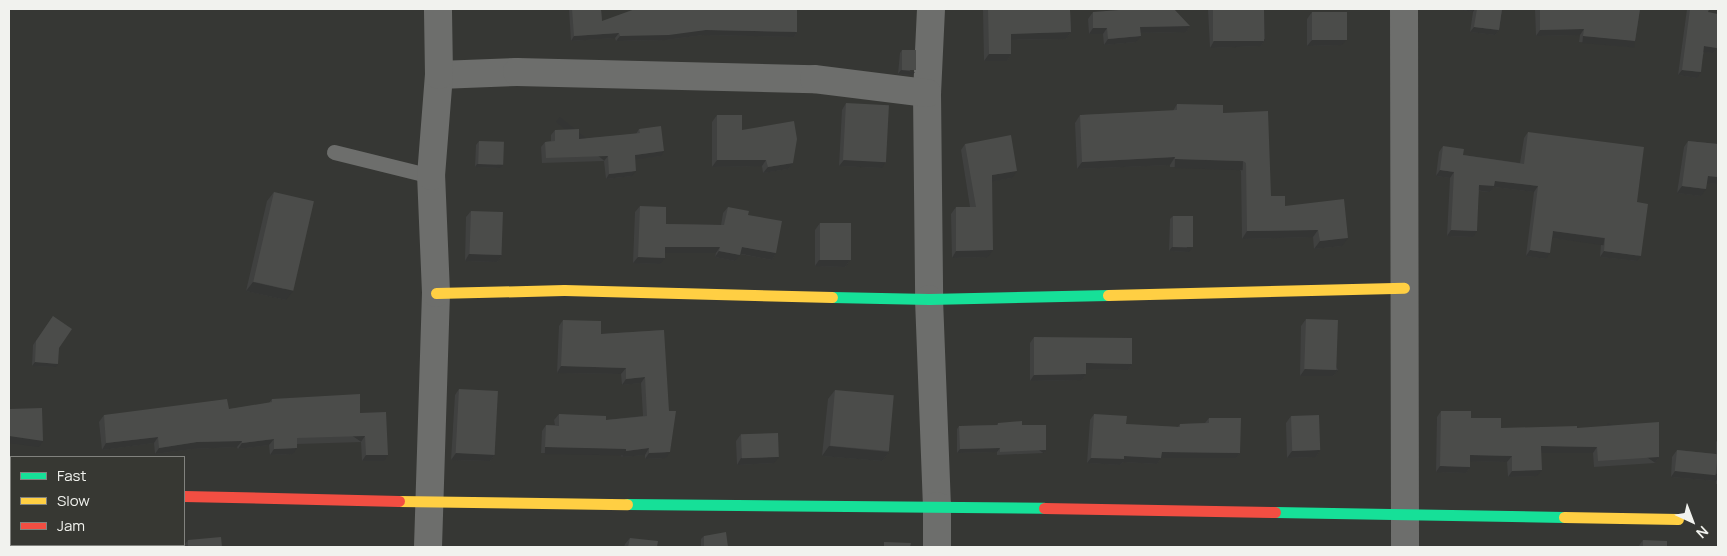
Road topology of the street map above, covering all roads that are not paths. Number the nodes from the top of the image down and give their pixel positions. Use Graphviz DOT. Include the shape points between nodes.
graph roads {
  1 [pos="438,9"];
  2 [pos="931,9"];
  3 [pos="1404,9"];
  4 [pos="438,75"];
  5 [pos="927,93"];
  6 [pos="334,152"];
  7 [pos="431,176"];
  8 [pos="1404,288"];
  9 [pos="436,292"];
  10 [pos="929,299"];
  11 [pos="185,496"];
  12 [pos="429,502"];
  13 [pos="937,506"];
  14 [pos="1406,515"];
  15 [pos="1678,519"];
  16 [pos="428,547"];
  17 [pos="937,547"];
  18 [pos="1406,547"];
  1 -- 4 [label="street"];
  2 -- 5 [label="street"];
  3 -- 8 [label="street"];
  4 -- 5 [label="street" via="517,72 814,79"];
  4 -- 7 [label="street"];
  5 -- 10 [label="street"];
  6 -- 7 [label="lane"];
  7 -- 9 [label="street"];
  8 -- 10 [label="street"];
  8 -- 14 [label="street"];
  9 -- 10 [label="street" via="564,290"];
  9 -- 12 [label="street"];
  10 -- 13 [label="street"];
  11 -- 12 [label="street"];
  12 -- 13 [label="street"];
  12 -- 16 [label="street"];
  13 -- 14 [label="street"];
  13 -- 17 [label="street"];
  14 -- 15 [label="street"];
  14 -- 18 [label="street"];
}
